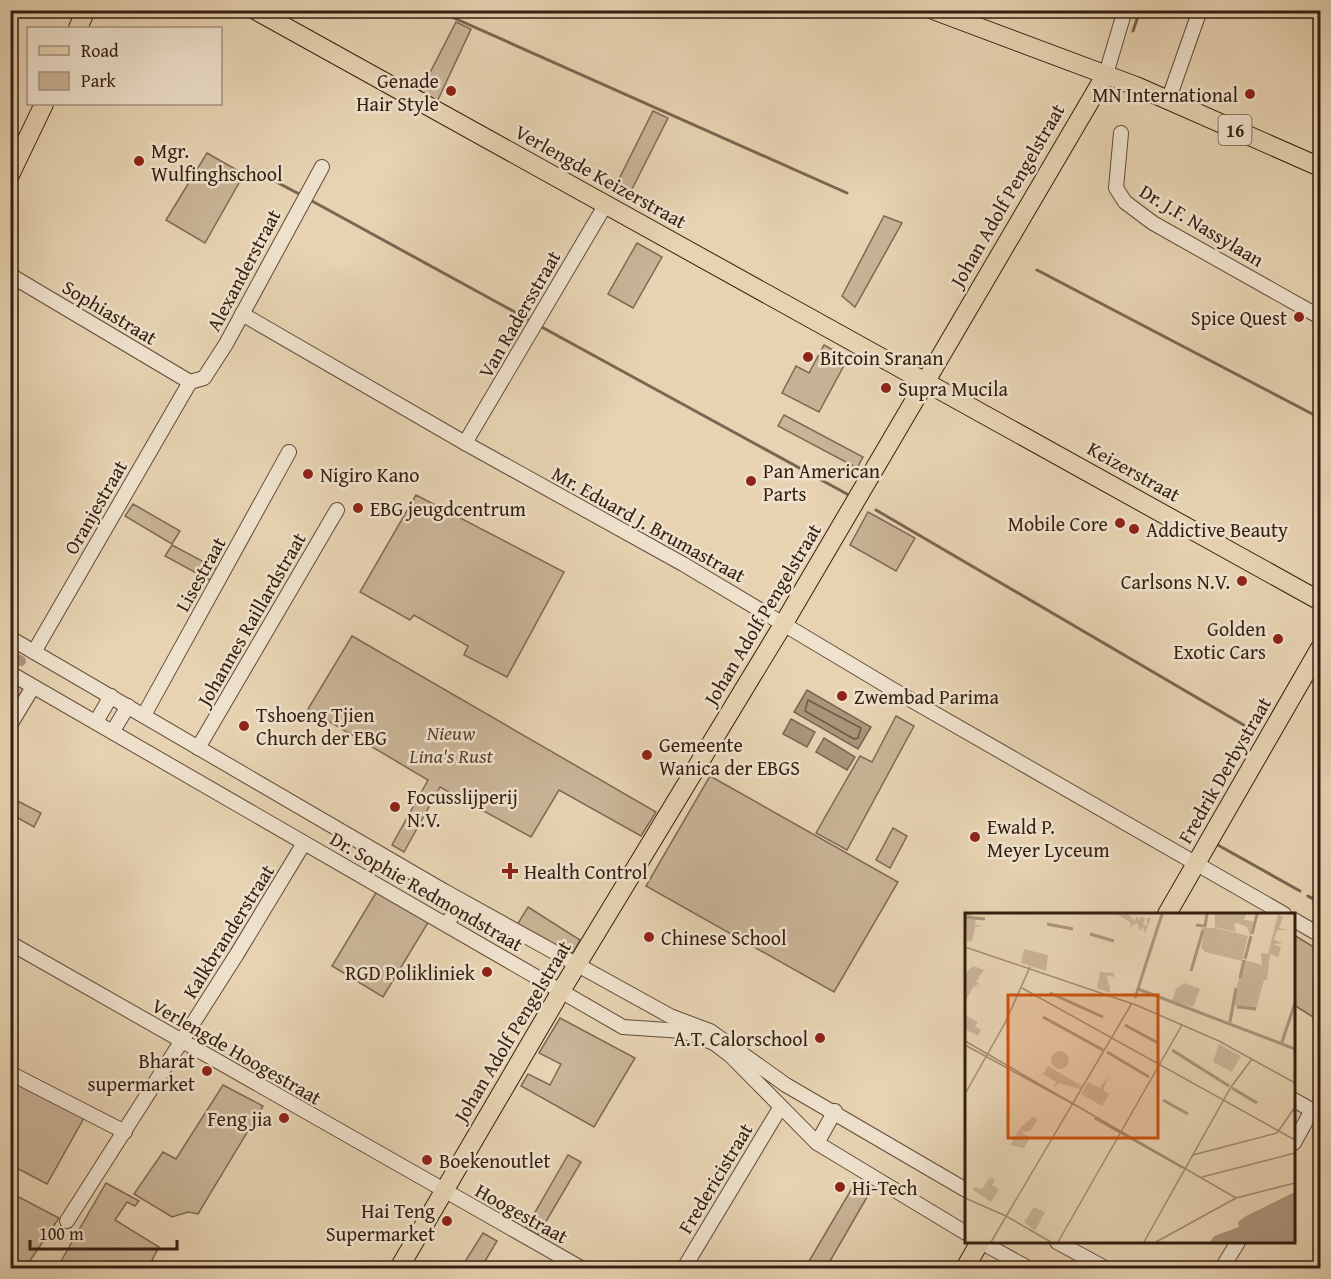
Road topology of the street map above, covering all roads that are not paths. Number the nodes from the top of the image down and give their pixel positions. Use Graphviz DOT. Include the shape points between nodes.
graph roads {
  1 [pos="86,10"];
  2 [pos="255,10"];
  3 [pos="933,10"];
  4 [pos="1125,10"];
  5 [pos="1200,10"];
  6 [pos="78,27"];
  7 [pos="1106,74"];
  8 [pos="1150,93"];
  9 [pos="1091,96"];
  10 [pos="1168,101"];
  11 [pos="44,105"];
  12 [pos="1121,133"];
  13 [pos="322,167"];
  14 [pos="1320,167"];
  15 [pos="10,175"];
  16 [pos="606,204"];
  17 [pos="10,275"];
  18 [pos="242,314"];
  19 [pos="1320,317"];
  20 [pos="925,380"];
  21 [pos="190,382"];
  22 [pos="465,443"];
  23 [pos="289,452"];
  24 [pos="337,510"];
  25 [pos="1320,601"];
  26 [pos="784,623"];
  27 [pos="10,638"];
  28 [pos="1320,648"];
  29 [pos="34,652"];
  30 [pos="10,673"];
  31 [pos="33,687"];
  32 [pos="111,696"];
  33 [pos="128,706"];
  34 [pos="144,715"];
  35 [pos="96,722"];
  36 [pos="10,725"];
  37 [pos="112,731"];
  38 [pos="198,748"];
  39 [pos="304,843"];
  40 [pos="1195,865"];
  41 [pos="444,891"];
  42 [pos="1168,913"];
  43 [pos="1280,913"];
  44 [pos="1295,921"];
  45 [pos="446,924"];
  46 [pos="1320,935"];
  47 [pos="10,943"];
  48 [pos="578,964"];
  49 [pos="561,991"];
  50 [pos="182,1042"];
  51 [pos="750,1067"];
  52 [pos="10,1073"];
  53 [pos="1295,1101"];
  54 [pos="780,1107"];
  55 [pos="835,1111"];
  56 [pos="1316,1113"];
  57 [pos="125,1132"];
  58 [pos="1295,1140"];
  59 [pos="817,1143"];
  60 [pos="965,1189"];
  61 [pos="444,1192"];
  62 [pos="67,1221"];
  63 [pos="965,1232"];
  64 [pos="980,1243"];
  65 [pos="983,1243"];
  66 [pos="1059,1243"];
  67 [pos="1237,1243"];
  68 [pos="399,1269"];
  69 [pos="581,1269"];
  70 [pos="684,1269"];
  71 [pos="965,1269"];
  72 [pos="1028,1269"];
  73 [pos="1106,1269"];
  74 [pos="1222,1269"];
  1 -- 6 [label="main road"];
  2 -- 16 [label="main road, Verlengde Keizerstraat"];
  3 -- 7 [label="main road, 16"];
  4 -- 7 [label="street"];
  5 -- 10 [label="street"];
  7 -- 8 [label="main road, 16"];
  7 -- 9 [label="main road, Johan Adolf Pengelstraat"];
  8 -- 9 [label="main road" via="1128,90"];
  8 -- 10 [label="main road, 16"];
  9 -- 20 [label="main road, Johan Adolf Pengelstraat"];
  10 -- 14 [label="main road, 16"];
  11 -- 15 [label="main road"];
  12 -- 19 [label="street, Dr. J.F. Nassylaan" via="1116,188 1125,202 1153,223"];
  13 -- 18 [label="street, Alexanderstraat"];
  16 -- 20 [label="main road, Verlengde Keizerstraat"];
  16 -- 22 [label="street, Van Radersstraat"];
  17 -- 21 [label="street, Sophiastraat"];
  18 -- 21 [label="street, Alexanderstraat" via="204,378"];
  18 -- 22 [label="street, Mr. Eduard J. Brumastraat"];
  20 -- 25 [label="main road, Keizerstraat"];
  20 -- 26 [label="main road, Johan Adolf Pengelstraat"];
  21 -- 29 [label="street, Oranjestraat"];
  22 -- 26 [label="street, Mr. Eduard J. Brumastraat"];
  23 -- 34 [label="street, Lisestraat"];
  24 -- 38 [label="street, Johannes Raillardstraat"];
  26 -- 40 [label="street, Mr. Eduard J. Brumastraat"];
  26 -- 48 [label="main road, Johan Adolf Pengelstraat"];
  27 -- 29 [label="street, Dr. Sophie Redmondstraat"];
  28 -- 40 [label="main road, Fredrik Derbystraat"];
  29 -- 32 [label="street, Dr. Sophie Redmondstraat"];
  30 -- 31 [label="street, Dr. Sophie Redmondstraat"];
  31 -- 35 [label="street, Dr. Sophie Redmondstraat"];
  31 -- 36 [label="street"];
  32 -- 33 [label="street, Dr. Sophie Redmondstraat"];
  32 -- 35 [label="street"];
  33 -- 34 [label="street, Dr. Sophie Redmondstraat"];
  33 -- 37 [label="street"];
  34 -- 38 [label="street, Dr. Sophie Redmondstraat"];
  35 -- 37 [label="street, Dr. Sophie Redmondstraat"];
  37 -- 39 [label="street, Dr. Sophie Redmondstraat"];
  38 -- 41 [label="street, Dr. Sophie Redmondstraat"];
  39 -- 45 [label="street, Dr. Sophie Redmondstraat"];
  39 -- 50 [label="street, Kalkbranderstraat"];
  40 -- 42 [label="main road, Fredrik Derbystraat"];
  40 -- 43 [label="street, Mr. Eduard J. Brumastraat"];
  41 -- 45 [label="street" via="453,915"];
  41 -- 48 [label="street, Dr. Sophie Redmondstraat"];
  44 -- 46 [label="street"];
  45 -- 49 [label="street, Dr. Sophie Redmondstraat"];
  47 -- 50 [label="street, Verlengde Hoogestraat"];
  48 -- 49 [label="main road, Johan Adolf Pengelstraat"];
  48 -- 51 [label="street, Dr. Sophie Redmondstraat" via="670,1016 710,1031"];
  49 -- 51 [label="street, Dr. Sophie Redmondstraat" via="623,1028 683,1031 714,1043"];
  49 -- 61 [label="main road, Johan Adolf Pengelstraat"];
  50 -- 57 [label="street, Kalkbranderstraat"];
  50 -- 61 [label="street, Verlengde Hoogestraat"];
  51 -- 54 [label="street, Dr. Sophie Redmondstraat"];
  51 -- 55 [label="street, Dr. Sophie Redmondstraat"];
  52 -- 57 [label="street"];
  53 -- 56 [label="street"];
  54 -- 59 [label="street, Dr. Sophie Redmondstraat"];
  54 -- 70 [label="street, Fredericistraat"];
  55 -- 59 [label="street"];
  55 -- 60 [label="street, Dr. Sophie Redmondstraat"];
  56 -- 58 [label="street"];
  57 -- 62 [label="street, Kalkbranderstraat"];
  59 -- 63 [label="street, Dr. Sophie Redmondstraat"];
  61 -- 68 [label="main road, Johan Adolf Pengelstraat"];
  61 -- 69 [label="street, Hoogestraat"];
  64 -- 71 [label="main road"];
  65 -- 72 [label="street"];
  66 -- 73 [label="street"];
  67 -- 74 [label="street"];
}
